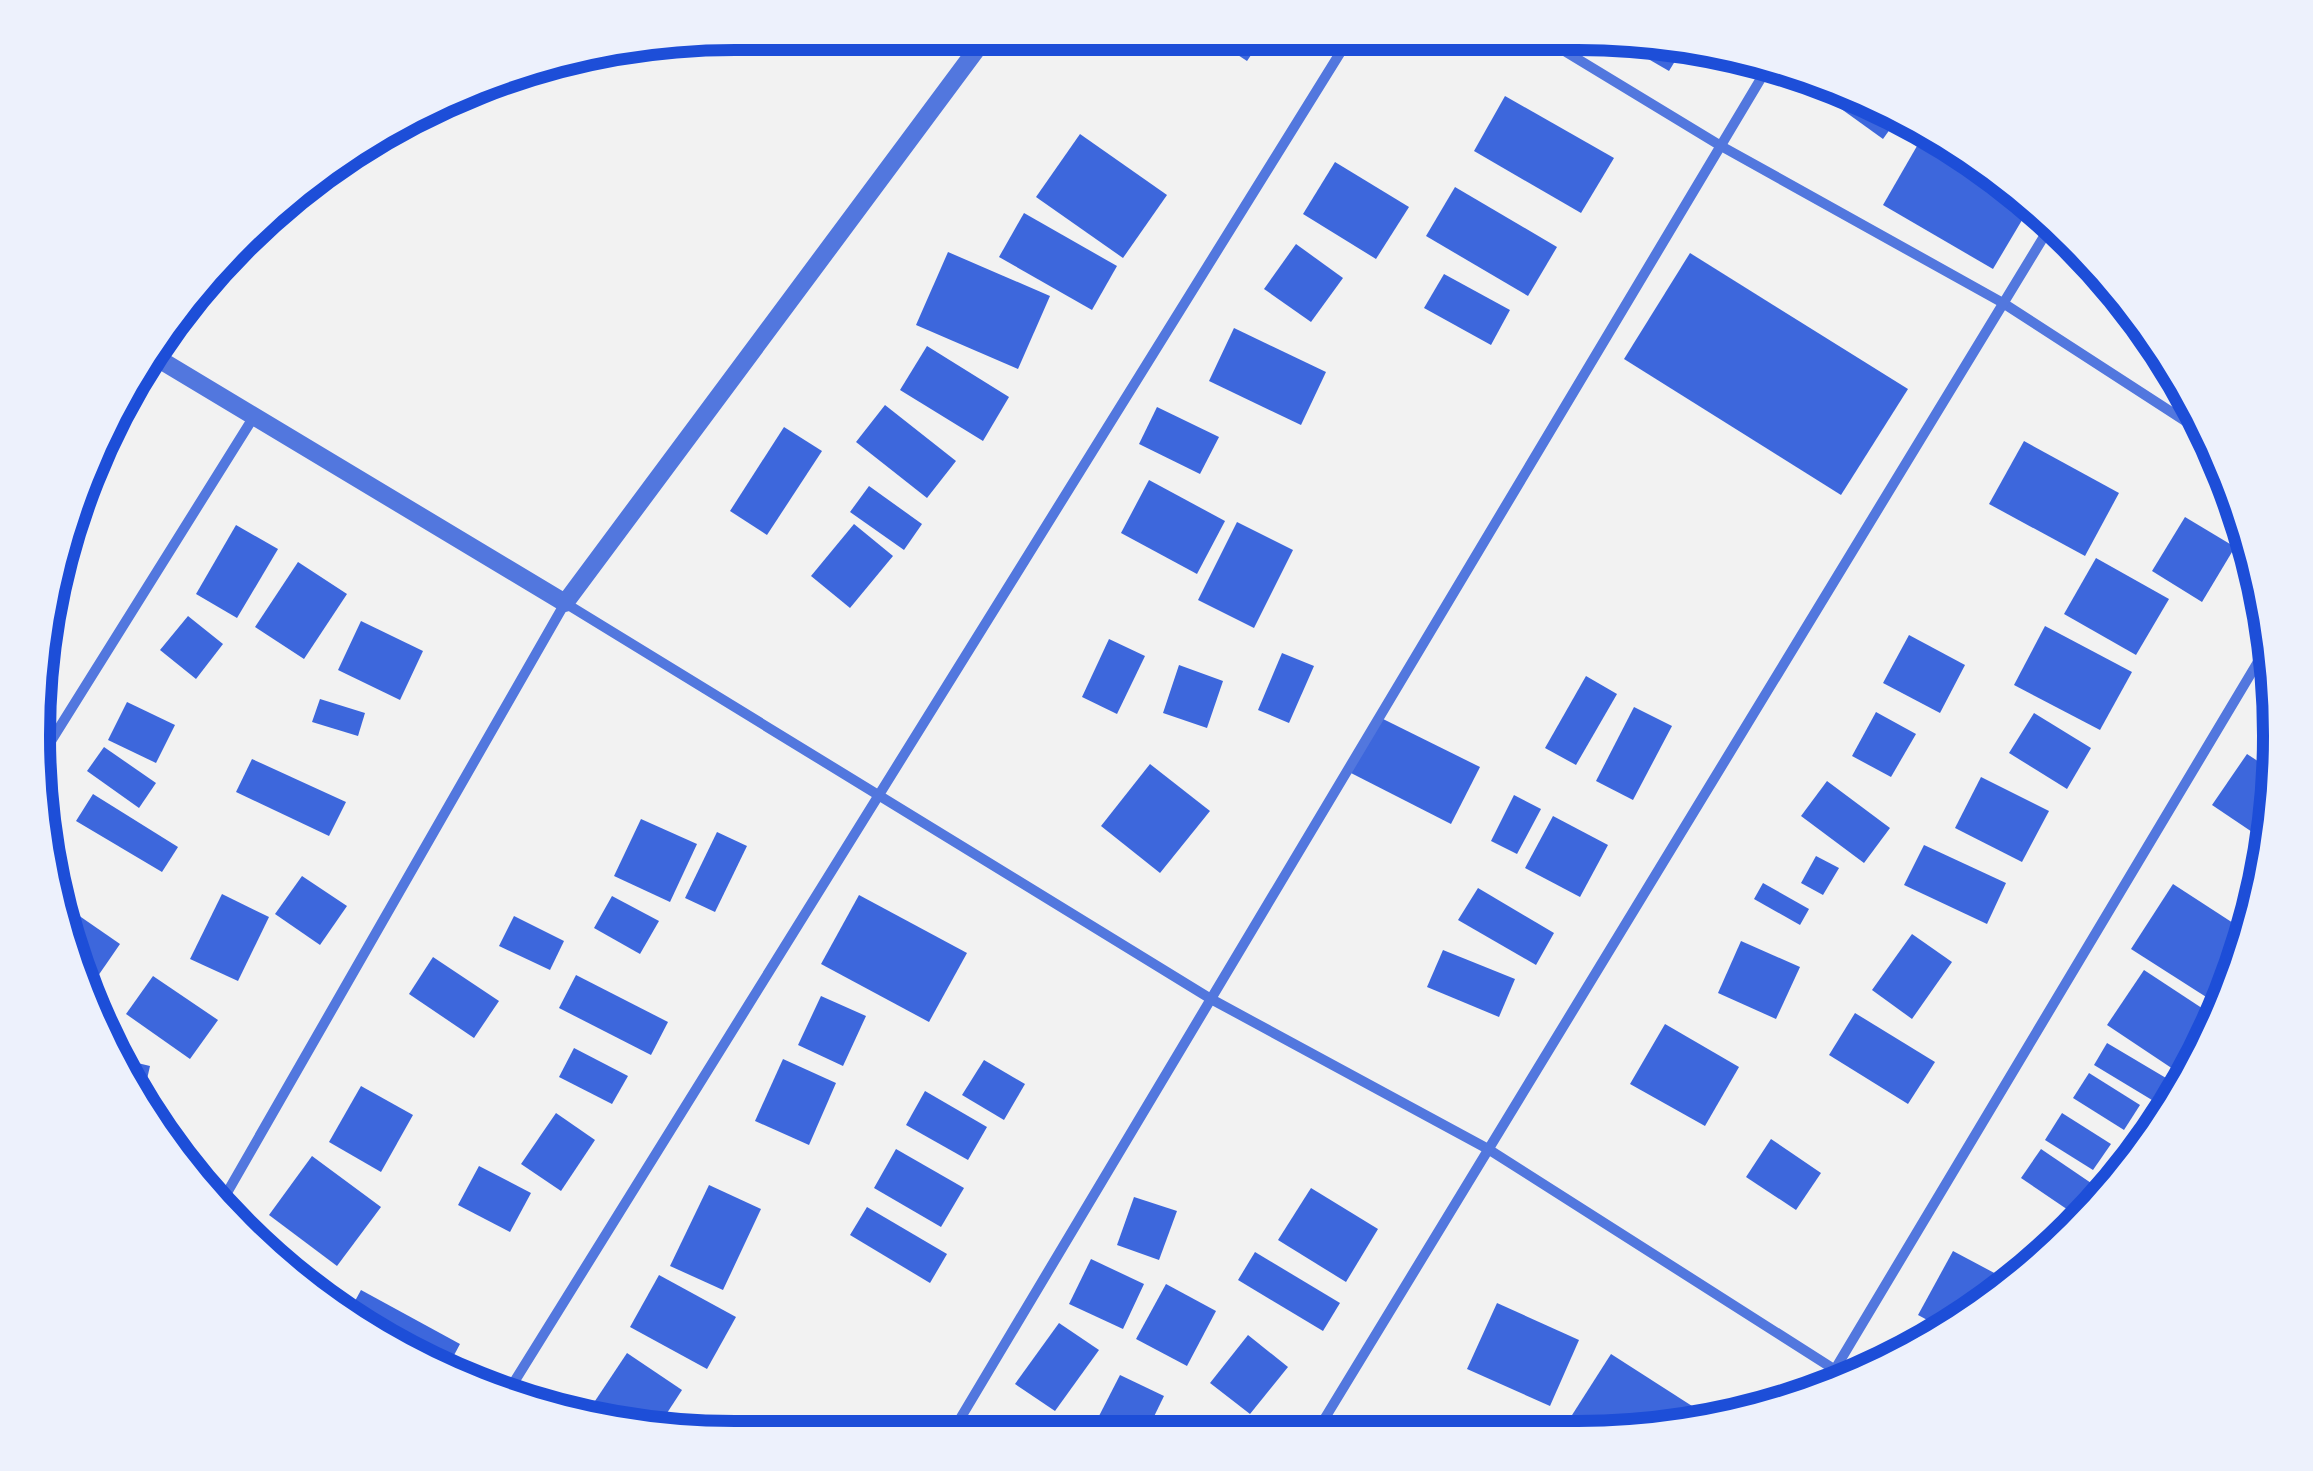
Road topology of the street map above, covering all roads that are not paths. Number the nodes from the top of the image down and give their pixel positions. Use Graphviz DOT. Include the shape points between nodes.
graph roads {
  1 [pos="976,50"];
  2 [pos="1341,50"];
  3 [pos="1563,50"];
  4 [pos="1763,75"];
  5 [pos="1721,146"];
  6 [pos="2045,235"];
  7 [pos="2003,303"];
  8 [pos="162,362"];
  9 [pos="253,418"];
  10 [pos="2187,422"];
  11 [pos="565,604"];
  12 [pos="2259,661"];
  13 [pos="50,741"];
  14 [pos="878,795"];
  15 [pos="1211,999"];
  16 [pos="1488,1150"];
  17 [pos="226,1193"];
  18 [pos="1834,1370"];
  19 [pos="513,1384"];
  20 [pos="959,1421"];
  21 [pos="1323,1421"];
  1 -- 11 [label="street"];
  2 -- 14 [label="street"];
  3 -- 5 [label="street"];
  4 -- 5 [label="street"];
  5 -- 7 [label="street"];
  5 -- 15 [label="street"];
  6 -- 7 [label="street"];
  7 -- 10 [label="street"];
  7 -- 16 [label="street"];
  8 -- 9 [label="street"];
  9 -- 11 [label="street"];
  9 -- 13 [label="street"];
  11 -- 14 [label="street"];
  11 -- 17 [label="street"];
  12 -- 18 [label="street"];
  14 -- 15 [label="street"];
  14 -- 19 [label="street"];
  15 -- 16 [label="street"];
  15 -- 20 [label="street"];
  16 -- 18 [label="street"];
  16 -- 21 [label="street"];
}
